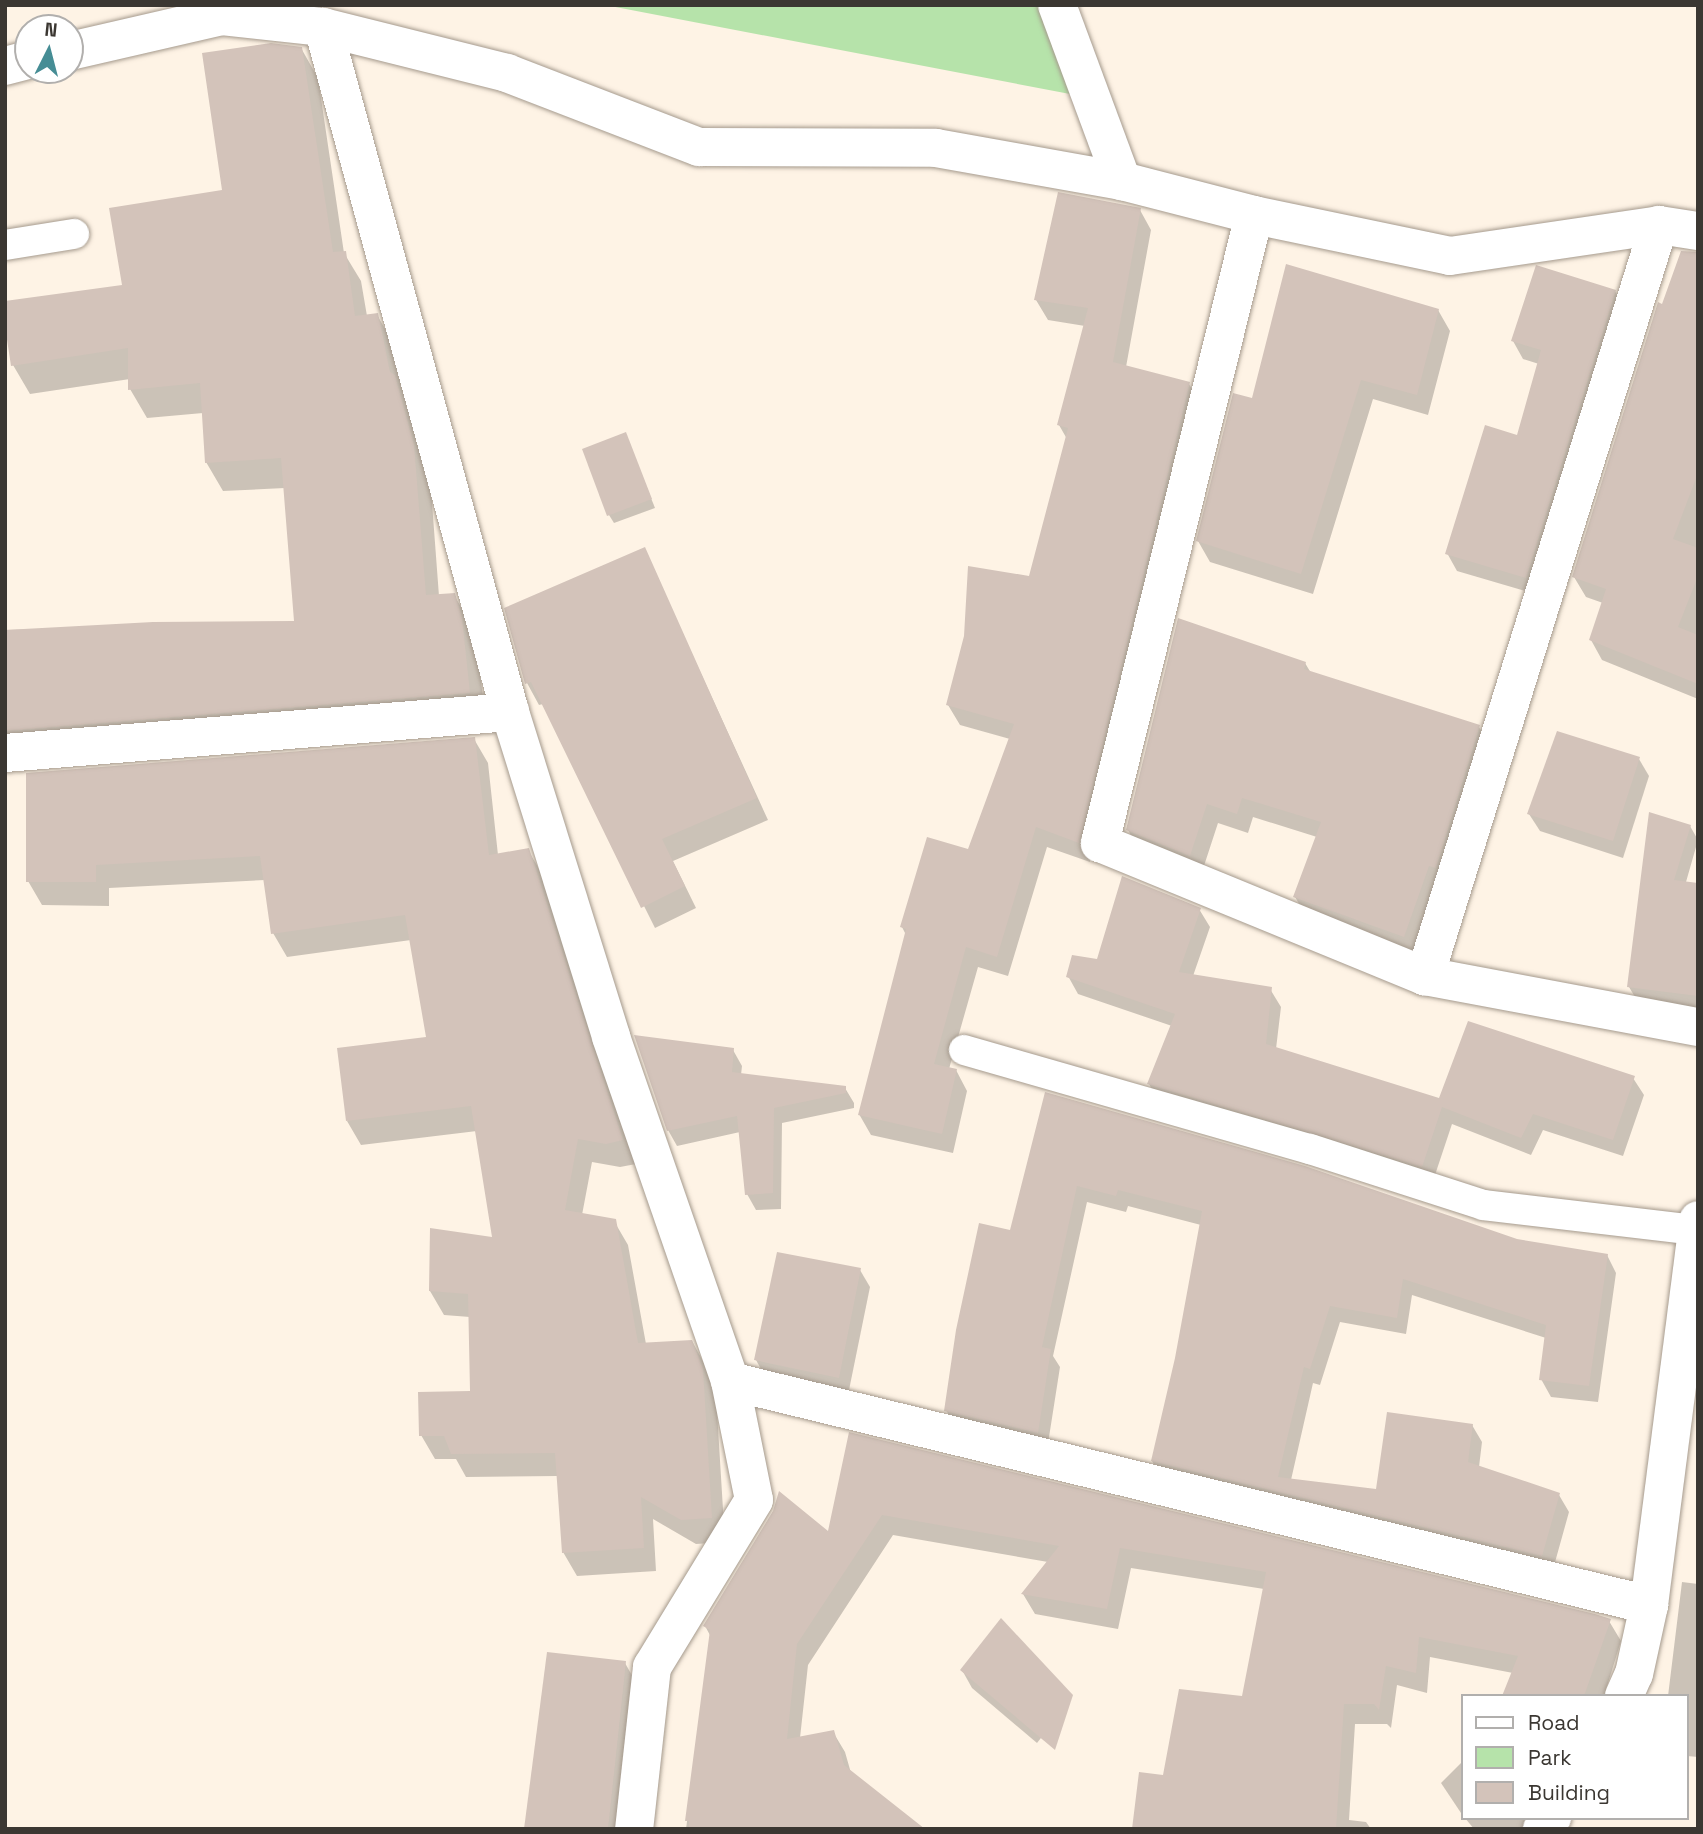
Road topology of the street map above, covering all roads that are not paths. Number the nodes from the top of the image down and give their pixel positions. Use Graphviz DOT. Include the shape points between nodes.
graph roads {
  1 [pos="1056,5"];
  2 [pos="323,27"];
  3 [pos="84,48"];
  4 [pos="1122,181"];
  5 [pos="1254,215"];
  6 [pos="1659,225"];
  7 [pos="1698,230"];
  8 [pos="74,234"];
  9 [pos="5,245"];
  10 [pos="510,712"];
  11 [pos="5,753"];
  12 [pos="1425,976"];
  13 [pos="1698,1027"];
  14 [pos="964,1050"];
  15 [pos="1697,1231"];
  16 [pos="730,1381"];
  17 [pos="1649,1605"];
  18 [pos="1624,1694"];
  19 [pos="634,1829"];
  1 -- 4 [label="street"];
  2 -- 3 [label="street" via="222,16"];
  2 -- 4 [label="street" via="507,73 699,147 936,148"];
  2 -- 10 [label="street"];
  4 -- 5 [label="street"];
  5 -- 6 [label="street" via="1450,256"];
  5 -- 12 [label="street" via="1100,843"];
  6 -- 7 [label="street"];
  6 -- 12 [label="street"];
  8 -- 9 [label="lane"];
  10 -- 11 [label="street"];
  10 -- 16 [label="street" via="611,1037"];
  12 -- 13 [label="street"];
  14 -- 15 [label="lane" via="1310,1149 1483,1205"];
  15 -- 17 [label="street"];
  16 -- 17 [label="street"];
  16 -- 19 [label="street" via="754,1500 652,1667"];
  17 -- 18 [label="street" via="1634,1674"];
}
